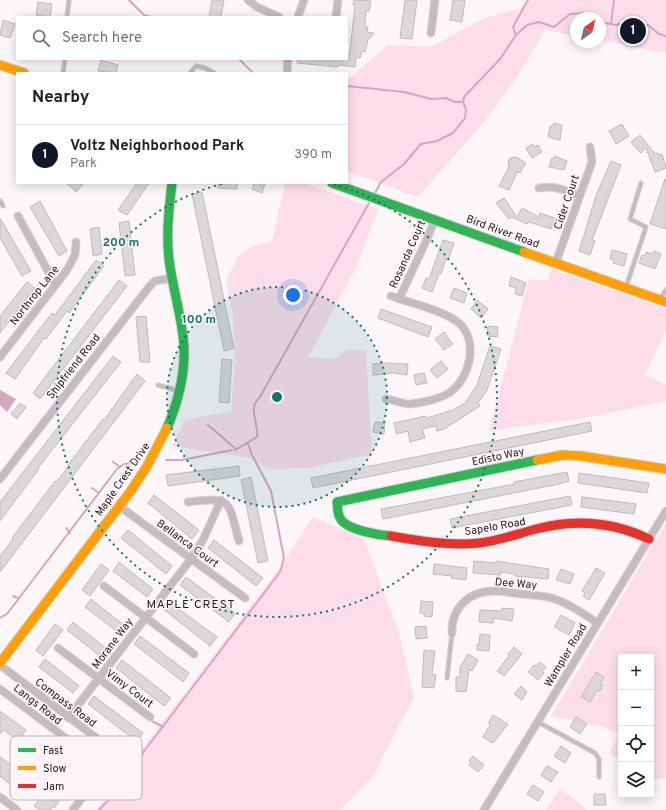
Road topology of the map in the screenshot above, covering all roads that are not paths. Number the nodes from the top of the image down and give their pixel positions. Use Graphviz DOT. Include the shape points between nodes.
graph roads {
  1 [pos="69,0"];
  2 [pos="248,0"];
  3 [pos="304,0"];
  4 [pos="338,0"];
  5 [pos="435,0"];
  6 [pos="67,16"];
  7 [pos="277,16"];
  8 [pos="298,16"];
  9 [pos="336,16"];
  10 [pos="431,32"];
  11 [pos="65,60"];
  12 [pos="288,60"];
  13 [pos="0,65"];
  14 [pos="21,72"];
  15 [pos="63,72"];
  16 [pos="191,72"];
  17 [pos="212,72"];
  18 [pos="287,72"];
  19 [pos="590,148"];
  20 [pos="641,183"];
  21 [pos="172,184"];
  22 [pos="335,184"];
  23 [pos="539,188"];
  24 [pos="579,196"];
  25 [pos="0,201"];
  26 [pos="3,206"];
  27 [pos="18,216"];
  28 [pos="434,219"];
  29 [pos="76,242"];
  30 [pos="556,262"];
  31 [pos="172,278"];
  32 [pos="55,284"];
  33 [pos="626,288"];
  34 [pos="666,290"];
  35 [pos="390,296"];
  36 [pos="399,299"];
  37 [pos="663,301"];
  38 [pos="0,356"];
  39 [pos="158,385"];
  40 [pos="180,392"];
  41 [pos="386,399"];
  42 [pos="666,469"];
  43 [pos="0,479"];
  44 [pos="221,500"];
  45 [pos="188,502"];
  46 [pos="337,502"];
  47 [pos="119,506"];
  48 [pos="666,510"];
  49 [pos="649,538"];
  50 [pos="239,541"];
  51 [pos="191,558"];
  52 [pos="104,586"];
  53 [pos="245,598"];
  54 [pos="145,618"];
  55 [pos="597,623"];
  56 [pos="452,633"];
  57 [pos="58,648"];
  58 [pos="194,654"];
  59 [pos="0,664"];
  60 [pos="99,678"];
  61 [pos="447,678"];
  62 [pos="0,688"];
  63 [pos="150,717"];
  64 [pos="68,718"];
  65 [pos="538,722"];
  66 [pos="63,736"];
  67 [pos="93,736"];
  68 [pos="598,777"];
  69 [pos="0,797"];
  70 [pos="80,800"];
  71 [pos="17,810"];
  72 [pos="73,810"];
  73 [pos="484,810"];
  1 -- 6 [label="lane"];
  2 -- 7 [label="street"];
  3 -- 8 [label="street"];
  4 -- 9 [label="street"];
  5 -- 10 [label="street"];
  11 -- 15 [label="lane"];
  12 -- 18 [label="street"];
  13 -- 14 [label="street"];
  16 -- 17 [label="lane" via="196,66"];
  19 -- 24 [label="street, Cider Court" via="592,162"];
  20 -- 33 [label="lane" via="630,219 646,227"];
  21 -- 31 [label="street, Maple Crest Drive" via="168,254"];
  22 -- 28 [label="street, Bird River Road"];
  23 -- 24 [label="street" via="550,186"];
  24 -- 30 [label="street, Cider Court"];
  25 -- 26 [label="lane"];
  27 -- 32 [label="street"];
  28 -- 30 [label="street, Bird River Road"];
  28 -- 36 [label="street, Rosanda Court" via="427,240"];
  29 -- 32 [label="street, Northrop Lane" via="77,250 72,262"];
  30 -- 33 [label="street, Bird River Road"];
  31 -- 40 [label="street, Maple Crest Drive" via="184,343 185,359"];
  31 -- 43 [label="street, Shipfriend Road" via="152,282"];
  32 -- 38 [label="street, Northrop Lane"];
  33 -- 37 [label="street, Bird River Road"];
  34 -- 37 [label="lane"];
  35 -- 36 [label="street, Rosanda Court"];
  36 -- 41 [label="street, Rosanda Court" via="449,317 460,324 468,337 471,352 466,370 450,393 409,404"];
  39 -- 40 [label="lane"];
  40 -- 47 [label="street, Maple Crest Drive" via="164,438 146,469"];
  42 -- 46 [label="street, Edisto Way" via="563,455"];
  44 -- 45 [label="street"];
  44 -- 50 [label="street" via="230,509"];
  44 -- 51 [label="street, Morane Way" via="203,540"];
  46 -- 49 [label="street, Sapelo Road" via="339,517 352,528 460,544 480,543 576,523 624,529"];
  47 -- 51 [label="street, Bellanca Court"];
  47 -- 59 [label="street, Maple Crest Drive"];
  48 -- 49 [label="street, Wampler Road"];
  49 -- 55 [label="street, Wampler Road"];
  51 -- 53 [label="street, Bellanca Court"];
  51 -- 54 [label="street, Morane Way"];
  52 -- 54 [label="street"];
  54 -- 58 [label="street"];
  54 -- 60 [label="street, Morane Way"];
  55 -- 56 [label="street, Dee Way" via="565,603 550,597 493,591 476,595 456,610"];
  55 -- 65 [label="street, Wampler Road"];
  56 -- 61 [label="lane"];
  57 -- 60 [label="street, Vimy Court"];
  59 -- 64 [label="street, Compass Road"];
  60 -- 63 [label="street, Vimy Court"];
  60 -- 64 [label="street, Morane Way"];
  62 -- 66 [label="street, Langs Road"];
  64 -- 67 [label="street, Compass Road"];
  65 -- 68 [label="lane" via="595,754 599,759"];
  65 -- 73 [label="street, Wampler Road"];
  69 -- 71 [label="street"];
  70 -- 72 [label="street, Langs Road"];
}
